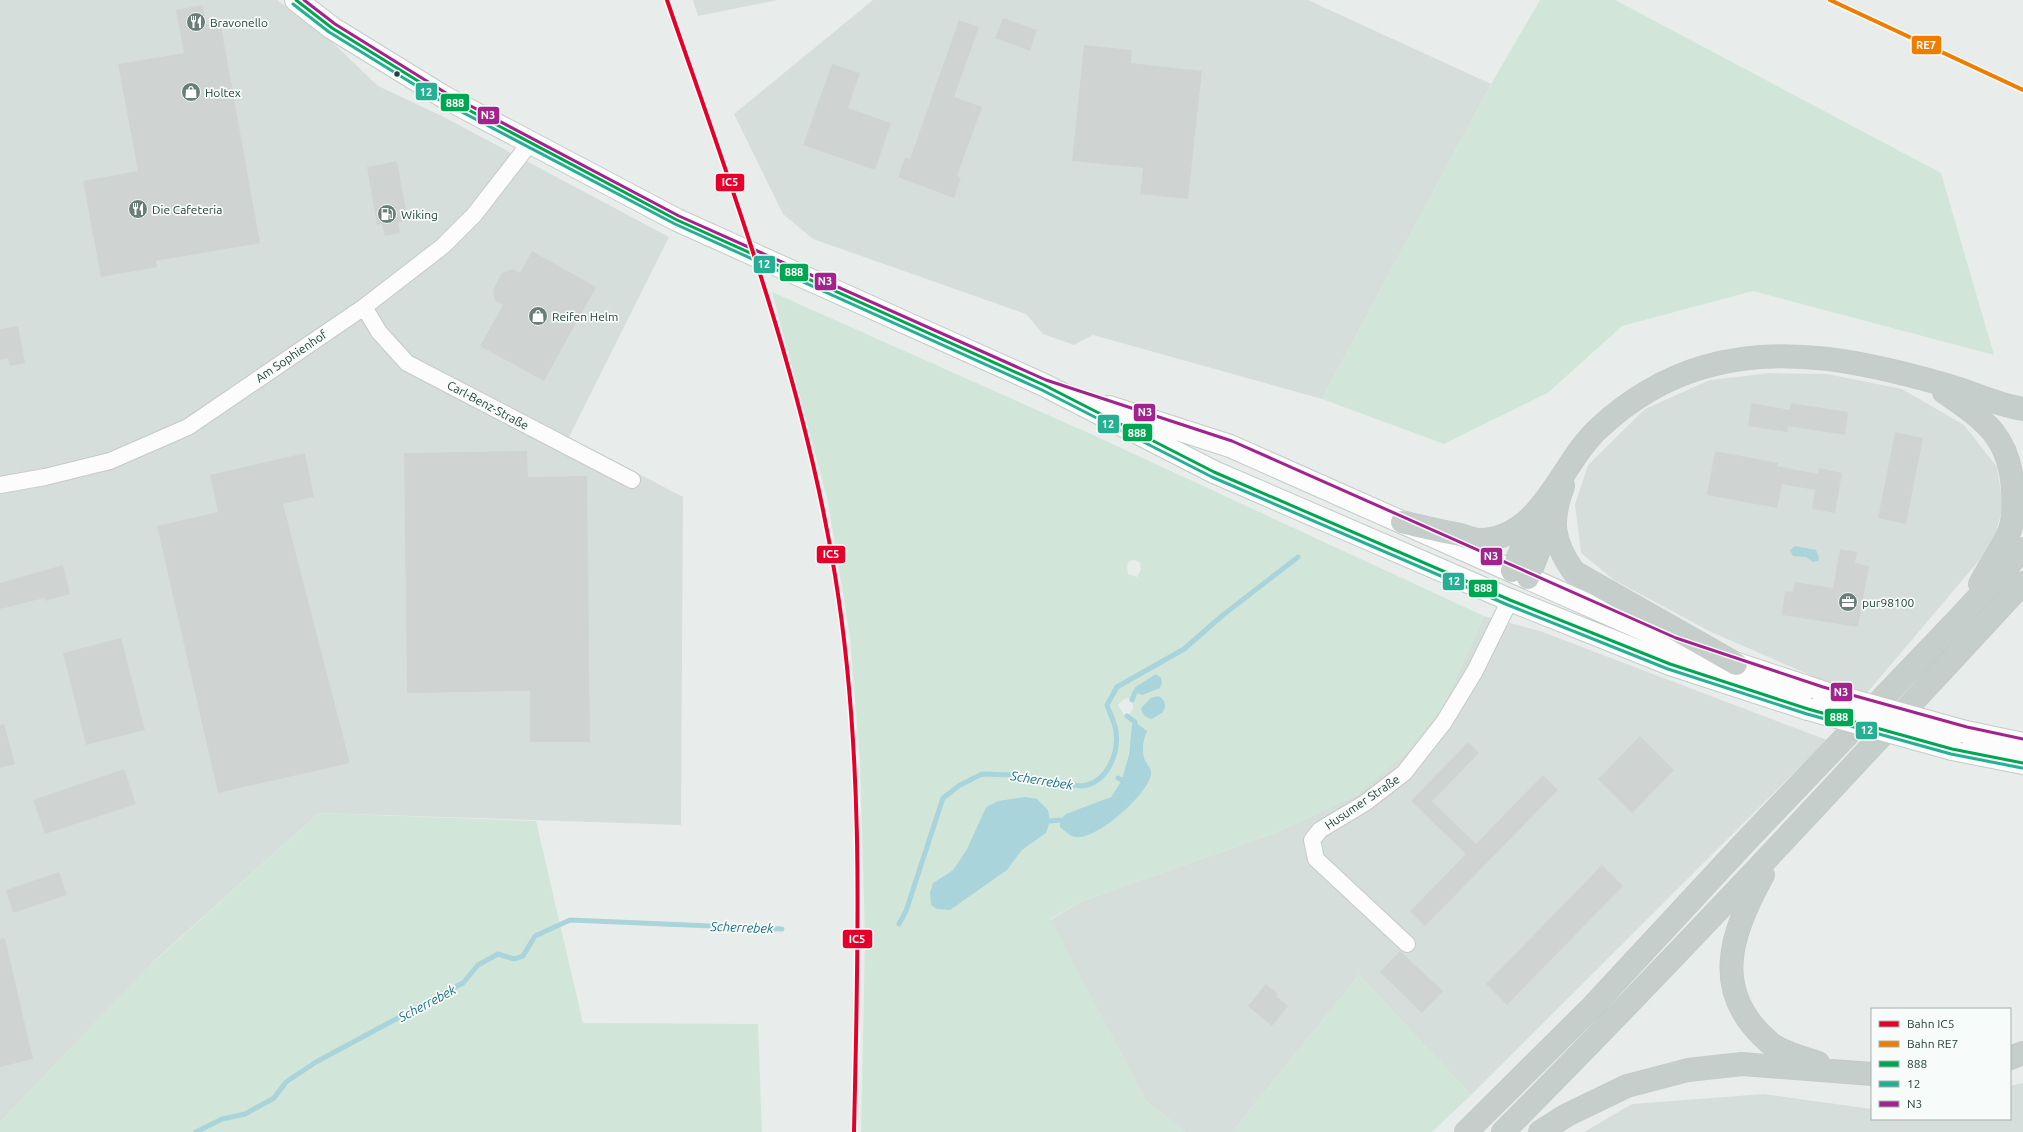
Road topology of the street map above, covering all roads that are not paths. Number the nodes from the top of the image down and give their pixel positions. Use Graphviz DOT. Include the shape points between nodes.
graph roads {
  1 [pos="296,0"];
  2 [pos="530,142"];
  3 [pos="364,306"];
  4 [pos="1915,377"];
  5 [pos="1044,385"];
  6 [pos="2023,409"];
  7 [pos="632,480"];
  8 [pos="0,485"];
  9 [pos="1547,509"];
  10 [pos="1402,522"];
  11 [pos="2023,549"];
  12 [pos="1520,574"];
  13 [pos="2023,583"];
  14 [pos="1510,600"];
  15 [pos="1962,615"];
  16 [pos="1736,664"];
  17 [pos="2023,744"];
  18 [pos="2023,764"];
  19 [pos="1778,848"];
  20 [pos="1407,944"];
  21 [pos="2023,1053"];
  22 [pos="2011,1058"];
  23 [pos="1868,1074"];
  24 [pos="1466,1132"];
  25 [pos="1503,1132"];
  26 [pos="1540,1132"];
  1 -- 2 [label="main road" via="332,28 444,97"];
  2 -- 3 [label="street, Am Sophienhof" via="474,216 443,246"];
  2 -- 5 [label="main road" via="677,220"];
  3 -- 7 [label="street, Carl-Benz-Straße" via="379,332 407,363"];
  3 -- 8 [label="street, Am Sophienhof" via="188,427 110,461"];
  4 -- 6 [label="highway"];
  4 -- 9 [label="highway" via="1830,359 1753,358 1704,367 1654,388 1597,429 1573,460"];
  4 -- 15 [label="highway" via="1943,391 1976,414 2001,441 2012,474 2014,505 2010,529"];
  5 -- 10 [label="main road" via="1230,446"];
  5 -- 14 [label="main road" via="1214,472"];
  9 -- 10 [label="highway" via="1507,535 1482,540"];
  9 -- 12 [label="highway"];
  9 -- 16 [label="highway" via="1563,556 1574,572"];
  10 -- 12 [label="main road"];
  11 -- 15 [label="highway"];
  12 -- 14 [label="main road"];
  12 -- 16 [label="main road" via="1674,643"];
  13 -- 19 [label="highway"];
  14 -- 18 [label="main road, bridge" via="1670,664 1808,709 1952,749"];
  14 -- 20 [label="street, Husumer Straße" via="1467,684 1444,722 1404,773 1365,803 1320,830 1312,840 1316,859"];
  15 -- 24 [label="highway" via="1592,1007"];
  16 -- 17 [label="main road, bridge" via="1822,692 1966,732"];
  19 -- 23 [label="highway" via="1745,908 1731,960 1733,993 1747,1017 1771,1044 1819,1063"];
  19 -- 25 [label="highway"];
  21 -- 22 [label="highway"];
  23 -- 26 [label="highway" via="1742,1064 1688,1070 1627,1086 1567,1115"];
}
